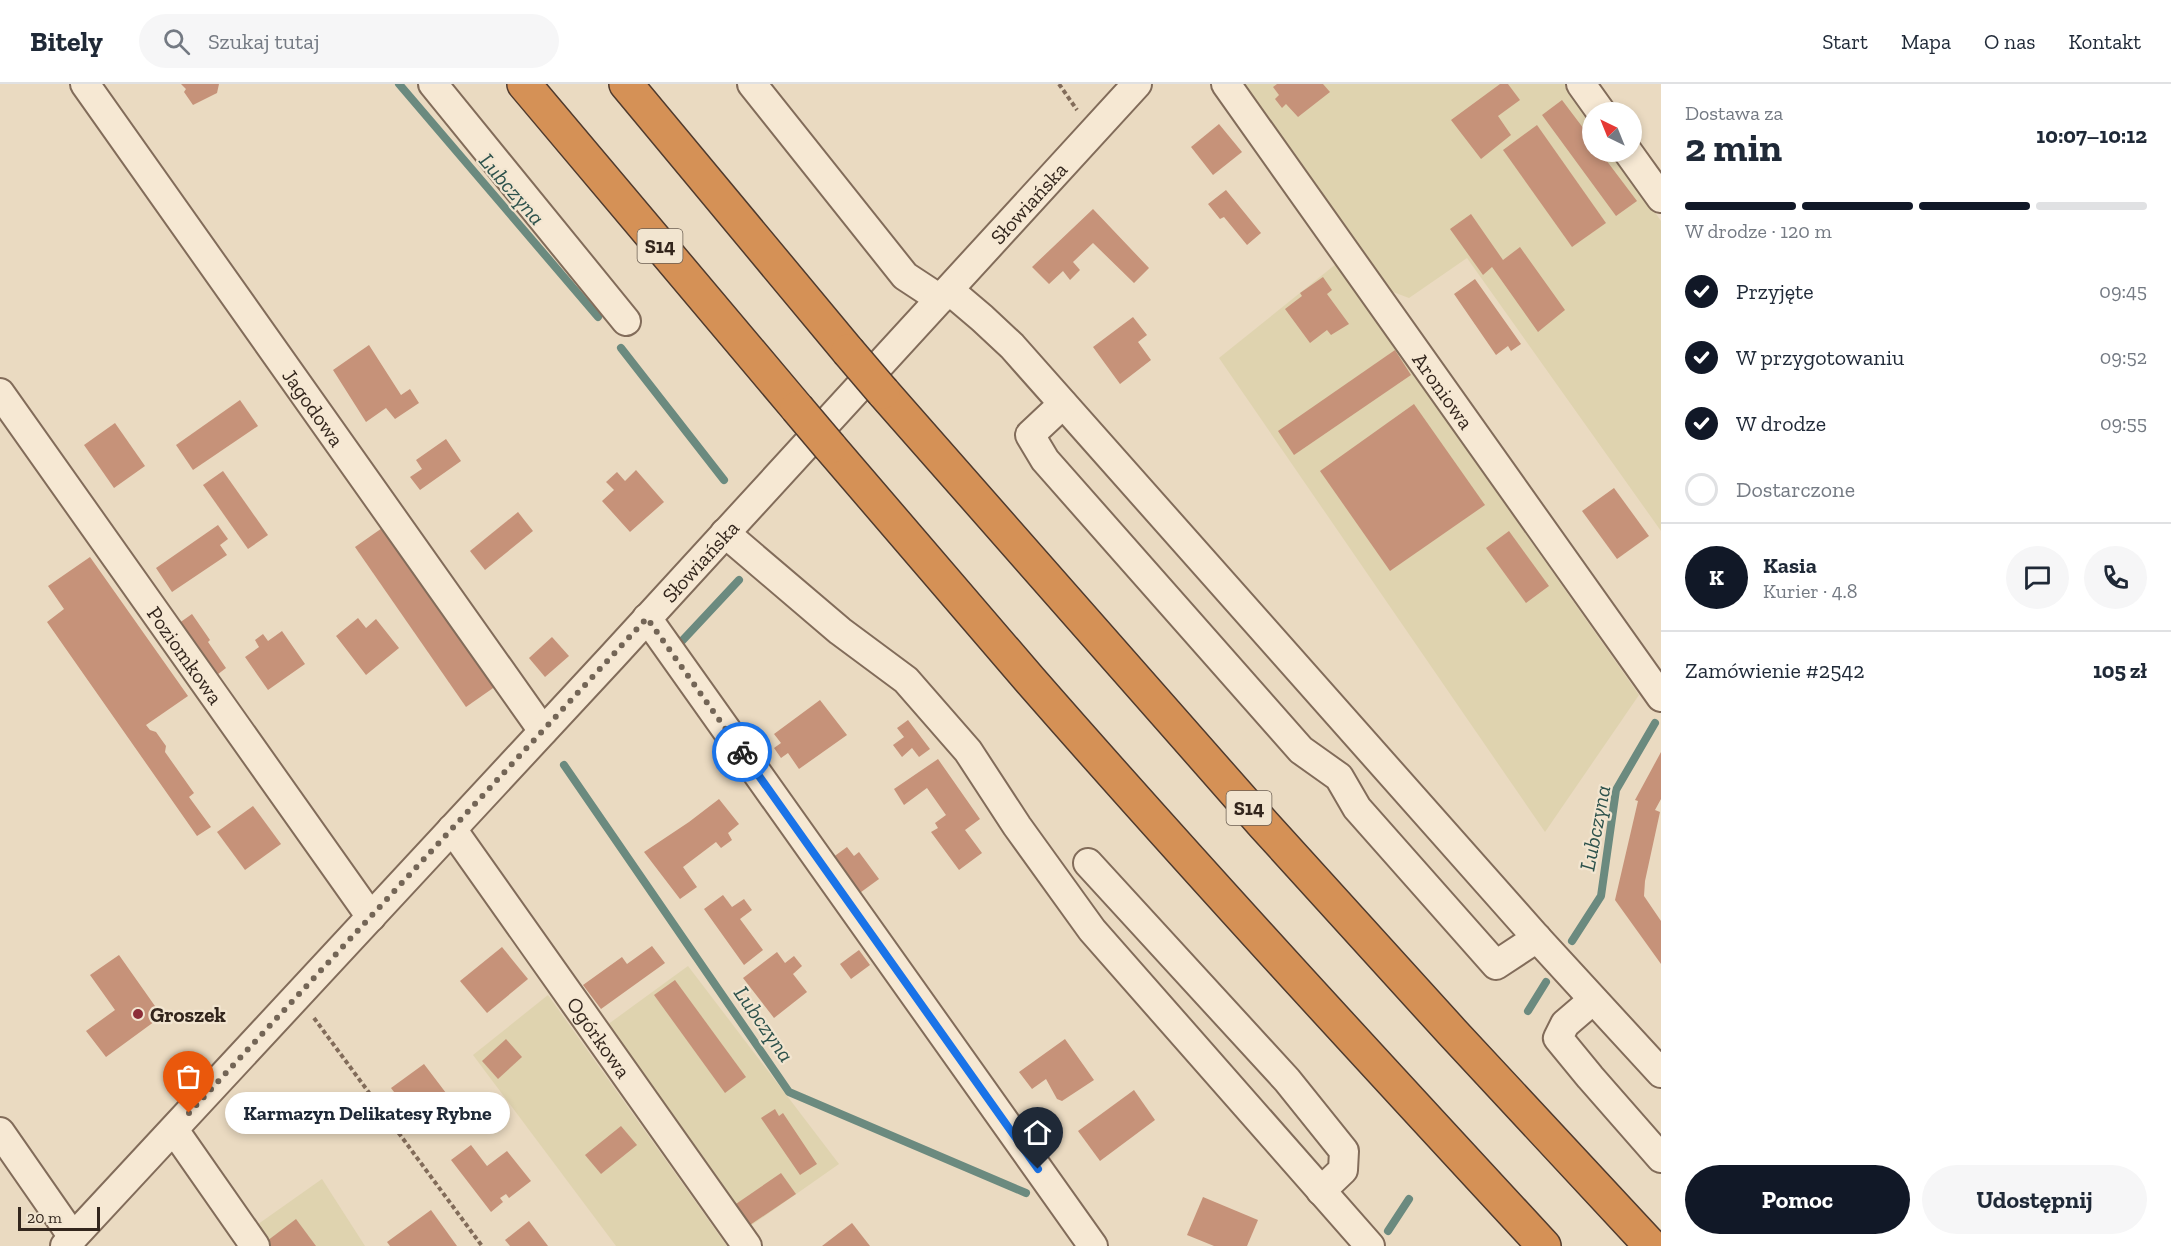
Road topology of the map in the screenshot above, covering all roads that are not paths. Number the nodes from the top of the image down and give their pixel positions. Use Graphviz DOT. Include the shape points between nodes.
graph roads {
  1 [pos="85,84"];
  2 [pos="433,84"];
  3 [pos="524,84"];
  4 [pos="626,84"];
  5 [pos="752,84"];
  6 [pos="1137,84"];
  7 [pos="1226,84"];
  8 [pos="1581,84"];
  9 [pos="1594,102"];
  10 [pos="1635,162"];
  11 [pos="1661,198"];
  12 [pos="945,295"];
  13 [pos="626,321"];
  14 [pos="0,393"];
  15 [pos="1063,404"];
  16 [pos="725,533"];
  17 [pos="647,618"];
  18 [pos="1661,697"];
  19 [pos="543,731"];
  20 [pos="452,829"];
  21 [pos="1088,863"];
  22 [pos="1108,886"];
  23 [pos="1078,912"];
  24 [pos="371,917"];
  25 [pos="1537,938"];
  26 [pos="1593,1000"];
  27 [pos="1661,1073"];
  28 [pos="174,1130"];
  29 [pos="0,1132"];
  30 [pos="1661,1158"];
  31 [pos="1321,1191"];
  32 [pos="69,1241"];
  33 [pos="255,1246"];
  34 [pos="747,1246"];
  35 [pos="1093,1246"];
  36 [pos="1370,1246"];
  37 [pos="1544,1246"];
  38 [pos="1651,1246"];
  1 -- 19 [label="street, Jagodowa"];
  2 -- 13 [label="street"];
  3 -- 37 [label="highway, S14, bridge" via="1030,680"];
  4 -- 38 [label="highway, S14, bridge" via="883,392 1264,825"];
  5 -- 12 [label="street" via="905,276"];
  6 -- 12 [label="street, Słowiańska"];
  7 -- 18 [label="street, Aroniowa"];
  8 -- 9 [label="street"];
  10 -- 11 [label="street"];
  12 -- 15 [label="street" via="982,318"];
  12 -- 16 [label="street, Słowiańska"];
  14 -- 24 [label="street, Poziomkowa"];
  15 -- 25 [label="street"];
  15 -- 25 [label="street" via="1030,435 1045,460 1300,750 1339,777 1357,808 1496,965"];
  16 -- 17 [label="street, Słowiańska"];
  16 -- 23 [label="street" via="840,631 906,680 968,751"];
  17 -- 19 [label="street, Słowiańska"];
  17 -- 35 [label="street"];
  19 -- 20 [label="street, Słowiańska"];
  20 -- 24 [label="street, Słowiańska"];
  20 -- 34 [label="street, Ogórkowa"];
  21 -- 22 [label="street"];
  22 -- 23 [label="street"];
  22 -- 31 [label="street" via="1287,1080 1344,1151 1343,1170"];
  23 -- 31 [label="street"];
  24 -- 28 [label="street, Słowiańska"];
  25 -- 26 [label="street"];
  26 -- 27 [label="street"];
  26 -- 30 [label="street" via="1565,1024 1558,1038"];
  28 -- 32 [label="street, Słowiańska"];
  28 -- 33 [label="street"];
  29 -- 32 [label="street"];
  31 -- 36 [label="street"];
}
